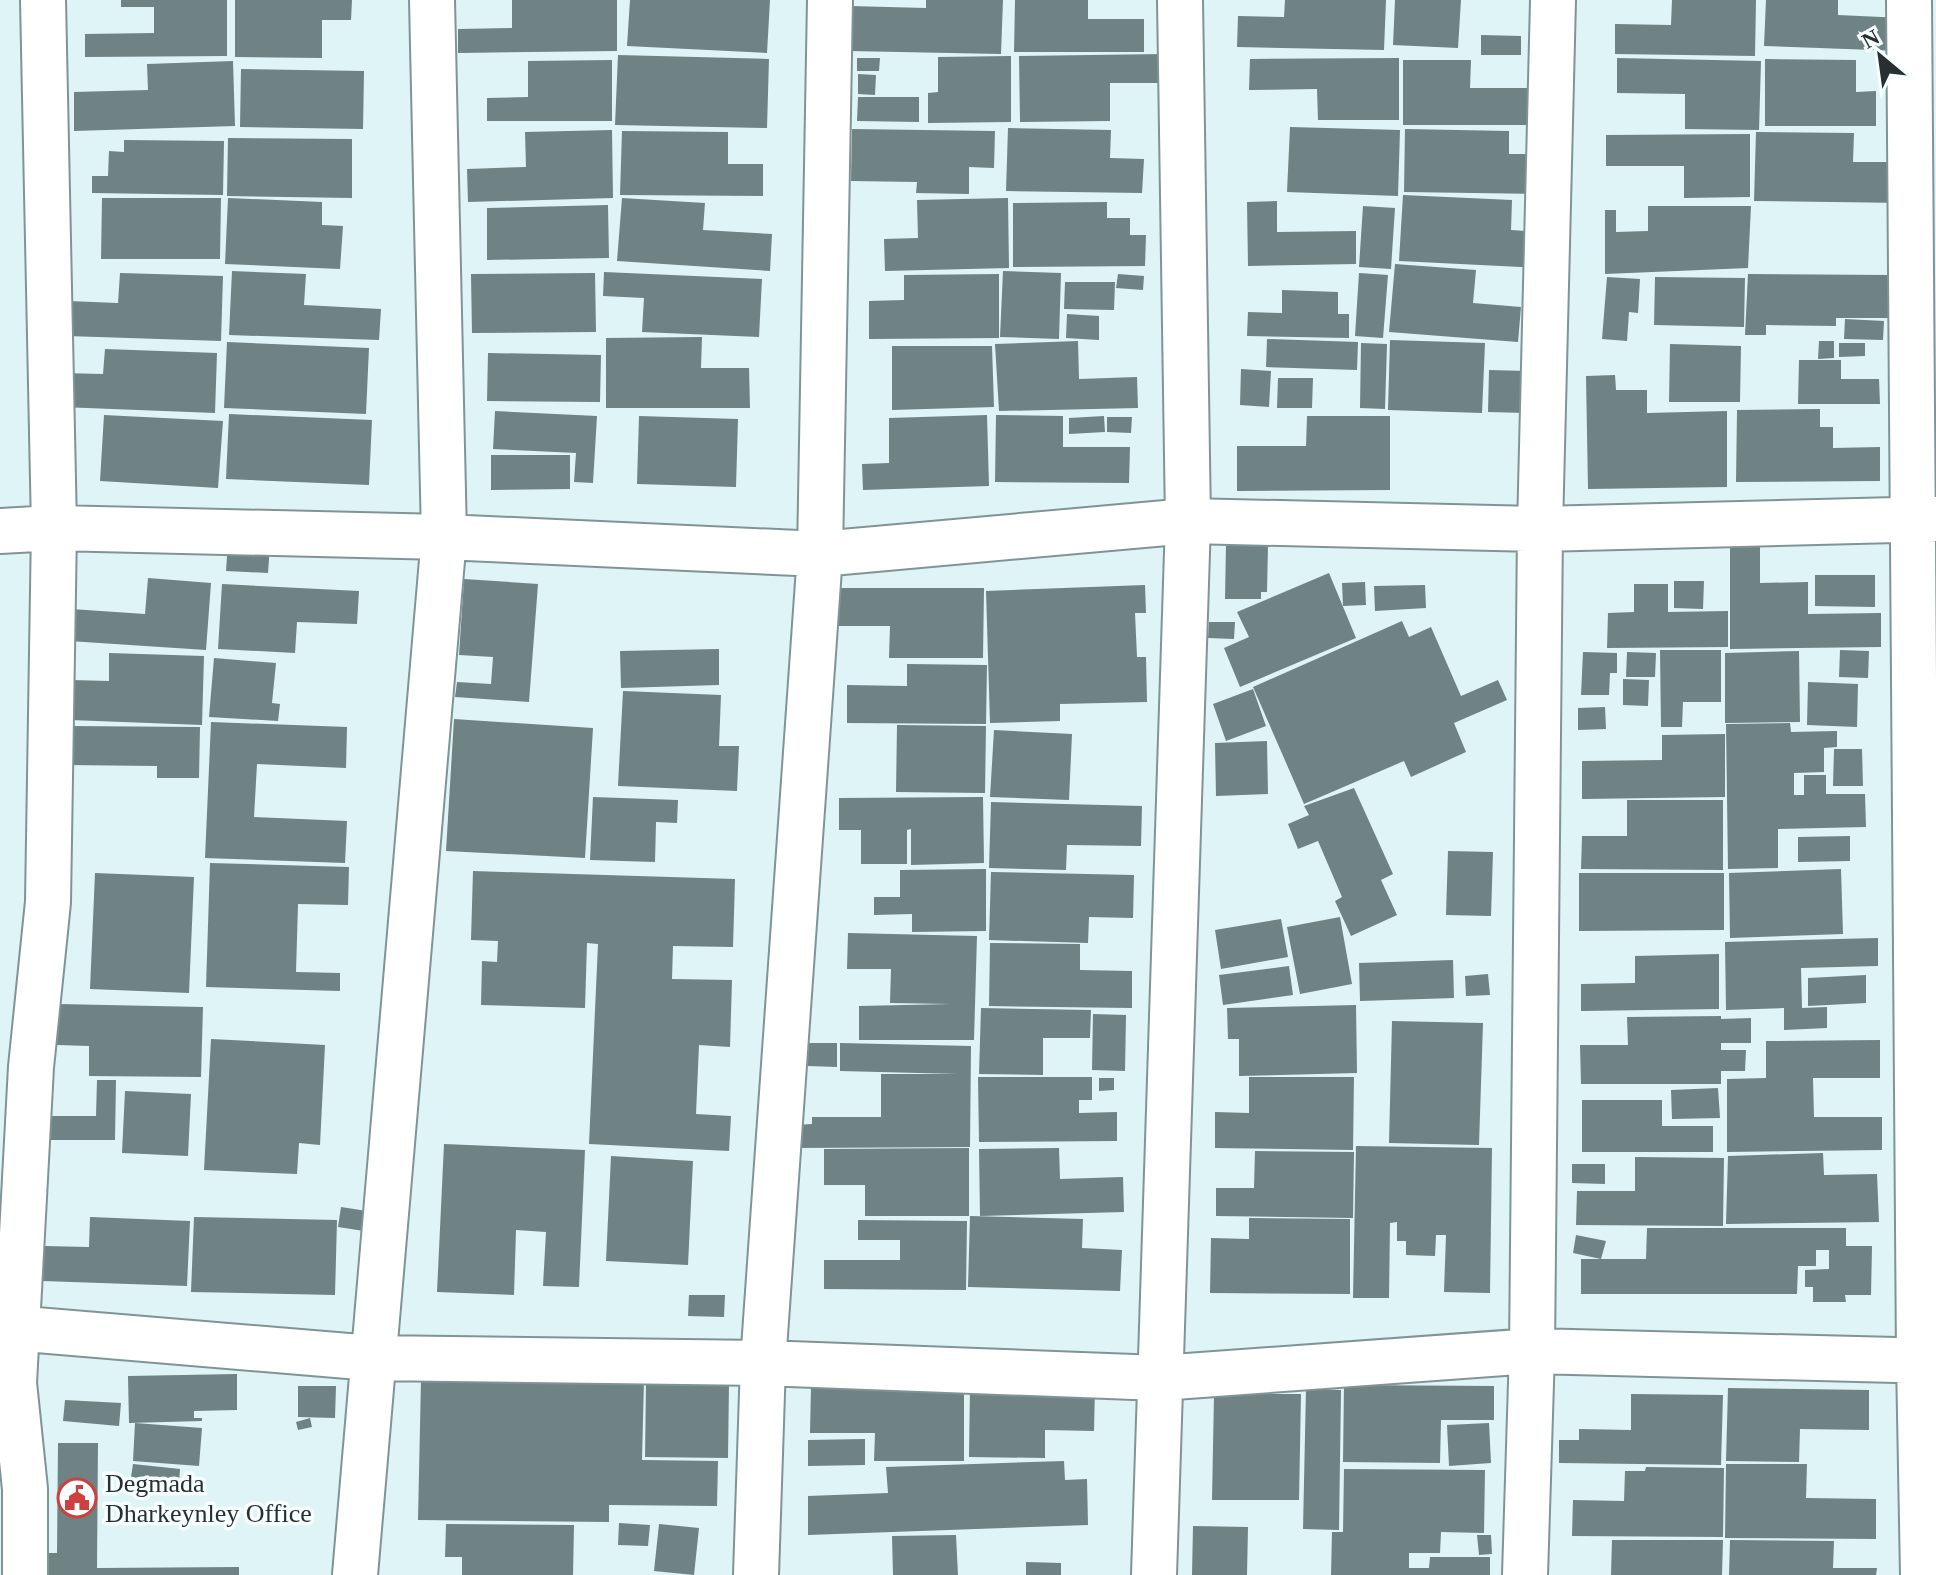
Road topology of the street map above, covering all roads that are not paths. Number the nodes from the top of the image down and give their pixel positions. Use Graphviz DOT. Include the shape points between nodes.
graph roads {
  1 [pos="43,0"];
  2 [pos="432,0"];
  3 [pos="830,0"];
  4 [pos="1180,0"];
  5 [pos="1553,0"];
  6 [pos="1909,0"];
  7 [pos="1925,519"];
  8 [pos="1188,521"];
  9 [pos="54,528"];
  10 [pos="1540,529"];
  11 [pos="0,531"];
  12 [pos="444,537"];
  13 [pos="820,554"];
  14 [pos="9,1327"];
  15 [pos="1532,1351"];
  16 [pos="372,1358"];
  17 [pos="1928,1360"];
  18 [pos="763,1363"];
  19 [pos="1160,1378"];
  20 [pos="25,1575"];
  21 [pos="355,1575"];
  22 [pos="756,1575"];
  23 [pos="1154,1575"];
  24 [pos="1525,1575"];
  25 [pos="1923,1575"];
  1 -- 9 [label="street"];
  2 -- 12 [label="street"];
  3 -- 13 [label="street"];
  4 -- 8 [label="street"];
  5 -- 10 [label="street"];
  6 -- 7 [label="street"];
  7 -- 10 [label="street"];
  7 -- 17 [label="street"];
  8 -- 10 [label="street"];
  8 -- 13 [label="street"];
  8 -- 19 [label="street"];
  9 -- 11 [label="street"];
  9 -- 12 [label="street"];
  9 -- 14 [label="street" via="48,902"];
  10 -- 15 [label="street"];
  12 -- 13 [label="street"];
  12 -- 16 [label="street"];
  13 -- 18 [label="street"];
  14 -- 16 [label="street"];
  14 -- 20 [label="street" via="25,1489"];
  15 -- 17 [label="street"];
  15 -- 19 [label="street"];
  15 -- 24 [label="street"];
  16 -- 18 [label="street"];
  16 -- 21 [label="street"];
  17 -- 25 [label="street"];
  18 -- 19 [label="street"];
  18 -- 22 [label="street"];
  19 -- 23 [label="street"];
}
